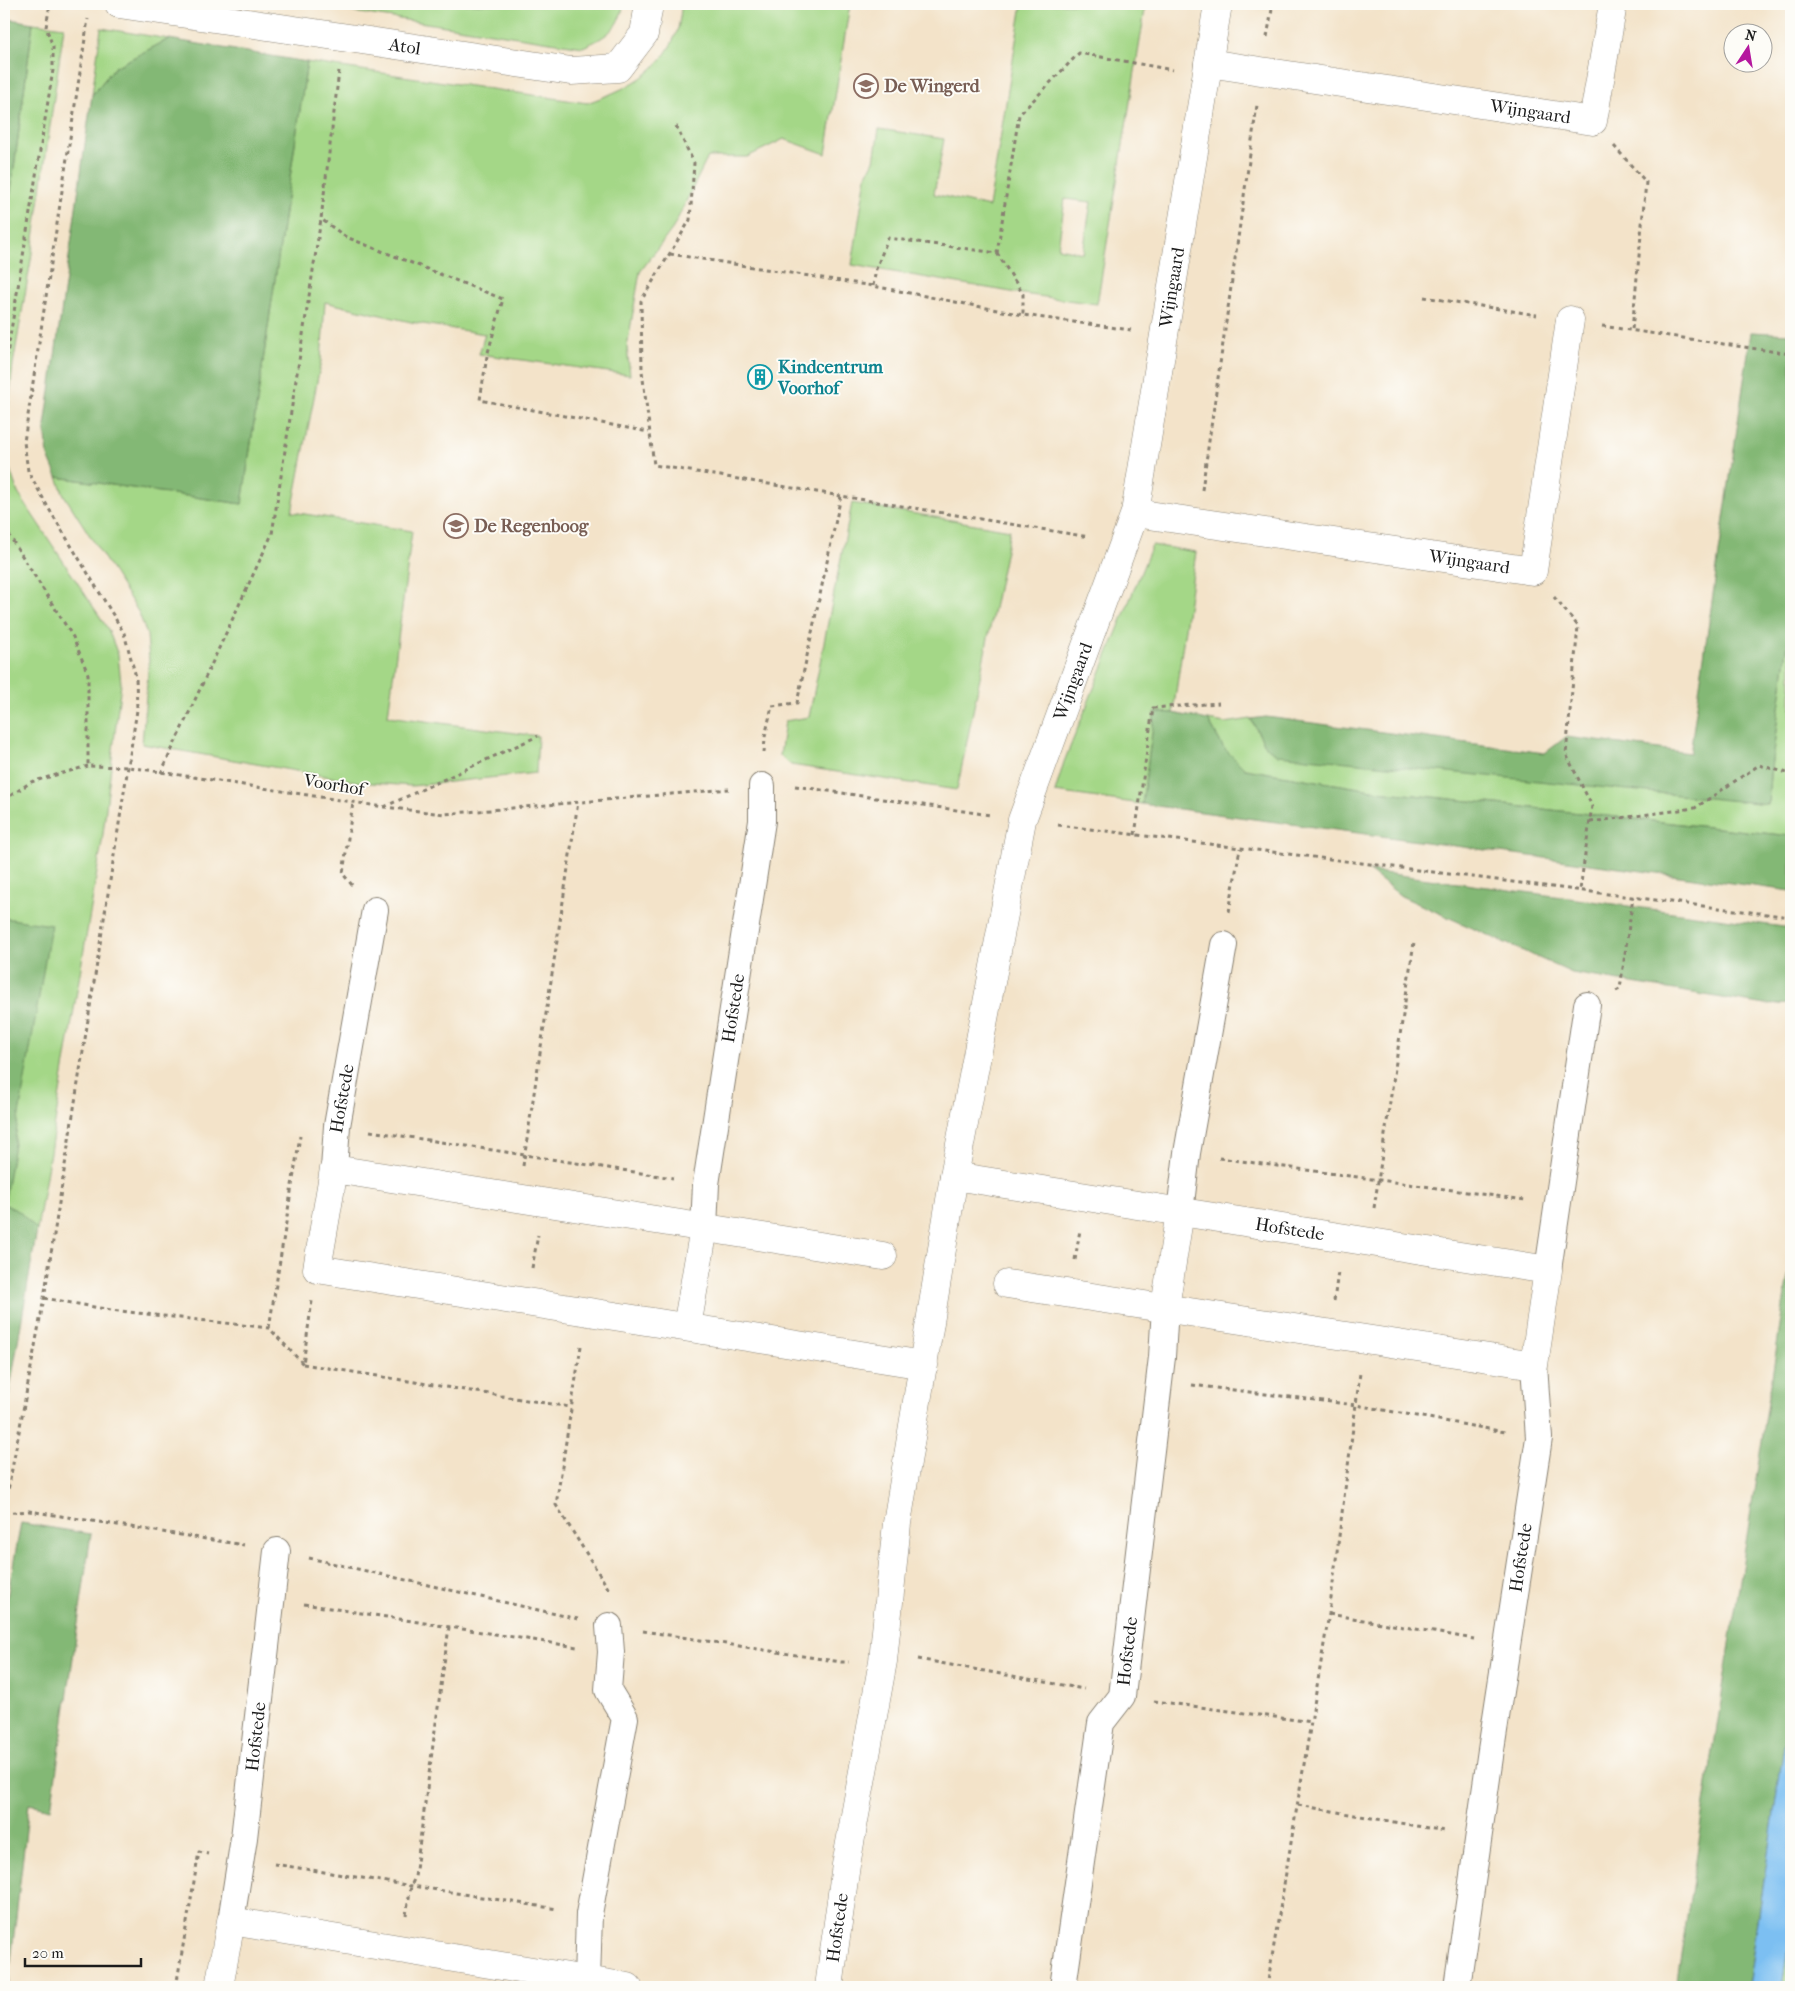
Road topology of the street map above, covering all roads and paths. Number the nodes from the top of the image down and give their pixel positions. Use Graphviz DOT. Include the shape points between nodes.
graph roads {
  1 [pos="50,4"];
  2 [pos="119,4"];
  3 [pos="649,4"];
  4 [pos="1218,4"];
  5 [pos="1273,4"];
  6 [pos="1613,4"];
  7 [pos="89,11"];
  8 [pos="346,38"];
  9 [pos="1207,70"];
  10 [pos="1262,71"];
  11 [pos="1593,121"];
  12 [pos="676,126"];
  13 [pos="321,219"];
  14 [pos="997,253"];
  15 [pos="670,254"];
  16 [pos="873,286"];
  17 [pos="1424,297"];
  18 [pos="1023,315"];
  19 [pos="1570,320"];
  20 [pos="1632,330"];
  21 [pos="1164,335"];
  22 [pos="1791,354"];
  23 [pos="4,374"];
  24 [pos="649,432"];
  25 [pos="841,496"];
  26 [pos="1135,513"];
  27 [pos="1197,522"];
  28 [pos="4,527"];
  29 [pos="1124,543"];
  30 [pos="1533,571"];
  31 [pos="1219,703"];
  32 [pos="538,736"];
  33 [pos="88,766"];
  34 [pos="129,767"];
  35 [pos="162,774"];
  36 [pos="1791,774"];
  37 [pos="762,786"];
  38 [pos="4,800"];
  39 [pos="353,802"];
  40 [pos="578,802"];
  41 [pos="536,805"];
  42 [pos="384,807"];
  43 [pos="1022,820"];
  44 [pos="1590,822"];
  45 [pos="1136,835"];
  46 [pos="1240,848"];
  47 [pos="1580,890"];
  48 [pos="1633,897"];
  49 [pos="374,910"];
  50 [pos="1791,917"];
  51 [pos="1414,942"];
  52 [pos="1224,945"];
  53 [pos="1620,989"];
  54 [pos="1587,1005"];
  55 [pos="1187,1153"];
  56 [pos="334,1169"];
  57 [pos="954,1176"];
  58 [pos="1378,1180"];
  59 [pos="1085,1197"];
  60 [pos="530,1200"];
  61 [pos="1558,1205"];
  62 [pos="1180,1212"];
  63 [pos="704,1228"];
  64 [pos="1356,1239"];
  65 [pos="883,1256"];
  66 [pos="317,1269"];
  67 [pos="1548,1270"];
  68 [pos="1007,1284"];
  69 [pos="1070,1293"];
  70 [pos="44,1298"];
  71 [pos="527,1302"];
  72 [pos="1165,1308"];
  73 [pos="587,1311"];
  74 [pos="687,1327"];
  75 [pos="1330,1333"];
  76 [pos="303,1364"];
  77 [pos="924,1365"];
  78 [pos="1534,1365"];
  79 [pos="1159,1381"];
  80 [pos="1358,1383"];
  81 [pos="1356,1405"];
  82 [pos="570,1407"];
  83 [pos="1539,1438"];
  84 [pos="4,1512"];
  85 [pos="277,1550"];
  86 [pos="272,1599"];
  87 [pos="1329,1614"];
  88 [pos="609,1626"];
  89 [pos="449,1627"];
  90 [pos="1508,1644"];
  91 [pos="611,1652"];
  92 [pos="883,1661"];
  93 [pos="1122,1696"];
  94 [pos="1312,1722"];
  95 [pos="1298,1805"];
  96 [pos="1478,1837"];
  97 [pos="240,1859"];
  98 [pos="411,1886"];
  99 [pos="407,1906"];
  100 [pos="589,1914"];
  101 [pos="230,1921"];
  102 [pos="586,1984"];
  103 [pos="176,1987"];
  104 [pos="219,1987"];
  105 [pos="628,1987"];
  106 [pos="829,1987"];
  107 [pos="1063,1987"];
  108 [pos="1267,1987"];
  109 [pos="1457,1987"];
  1 -- 23 [label="path" via="46,27 53,47 53,70"];
  2 -- 8 [label="street, Atol"];
  3 -- 8 [label="street, Atol" via="644,34 618,68 571,71"];
  4 -- 9 [label="street, Wijngaard"];
  5 -- 10 [label="path"];
  6 -- 11 [label="street, Wijngaard"];
  7 -- 34 [label="path" via="24,442 28,471 124,633 136,677 137,710"];
  8 -- 13 [label="path"];
  9 -- 10 [label="street, Wijngaard"];
  9 -- 14 [label="path" via="1079,53 1019,115"];
  9 -- 21 [label="street, Wijngaard"];
  10 -- 11 [label="street, Wijngaard"];
  10 -- 27 [label="path"];
  11 -- 20 [label="path, Wijngaard" via="1646,182"];
  12 -- 15 [label="path" via="694,163 690,220"];
  13 -- 24 [label="path" via="346,237 503,299 487,356 480,400"];
  13 -- 35 [label="path" via="272,534"];
  14 -- 16 [label="path" via="888,238"];
  14 -- 18 [label="path" via="1023,294"];
  15 -- 16 [label="path"];
  15 -- 24 [label="path" via="641,301 642,371"];
  16 -- 18 [label="path"];
  17 -- 19 [label="path"];
  18 -- 21 [label="path"];
  19 -- 20 [label="path"];
  19 -- 30 [label="street, Wijngaard"];
  20 -- 22 [label="path"];
  21 -- 26 [label="street, Wijngaard"];
  24 -- 25 [label="path" via="654,465"];
  25 -- 29 [label="path"];
  25 -- 37 [label="path" via="798,703 772,706 765,737"];
  26 -- 27 [label="street, Wijngaard"];
  26 -- 29 [label="street, Wijngaard"];
  27 -- 30 [label="street, Wijngaard"];
  28 -- 33 [label="path" via="73,637 88,674"];
  29 -- 43 [label="street, Wijngaard"];
  30 -- 44 [label="path, Wijngaard" via="1578,626 1566,754 1592,806"];
  31 -- 45 [label="path" via="1153,708"];
  32 -- 42 [label="path"];
  33 -- 34 [label="path, Voorhof"];
  33 -- 38 [label="path, Voorhof" via="31,782"];
  34 -- 35 [label="path, Voorhof"];
  34 -- 70 [label="path"];
  35 -- 39 [label="path, Voorhof"];
  36 -- 44 [label="path" via="1759,765 1695,808"];
  37 -- 63 [label="street, Hofstede" via="762,821 706,1184"];
  39 -- 42 [label="path, Voorhof"];
  39 -- 49 [label="path" via="343,874"];
  40 -- 60 [label="path"];
  41 -- 42 [label="path, Voorhof" via="444,814"];
  43 -- 45 [label="path"];
  43 -- 57 [label="street, Hofstede"];
  44 -- 47 [label="path, Wijngaard"];
  45 -- 46 [label="path"];
  46 -- 47 [label="path"];
  46 -- 52 [label="path"];
  47 -- 48 [label="path"];
  48 -- 50 [label="path"];
  48 -- 53 [label="path"];
  49 -- 56 [label="street, Hofstede" via="337,1126"];
  51 -- 58 [label="path"];
  52 -- 55 [label="street, Hofstede"];
  54 -- 61 [label="street, Hofstede"];
  55 -- 58 [label="path"];
  55 -- 62 [label="street, Hofstede"];
  56 -- 60 [label="street"];
  56 -- 66 [label="street, Hofstede"];
  57 -- 59 [label="street, Hofstede"];
  57 -- 77 [label="street, Hofstede"];
  58 -- 61 [label="path"];
  58 -- 64 [label="path"];
  59 -- 62 [label="street, Hofstede"];
  59 -- 69 [label="path"];
  60 -- 63 [label="street"];
  60 -- 71 [label="path"];
  61 -- 67 [label="street, Hofstede"];
  62 -- 64 [label="street, Hofstede"];
  62 -- 72 [label="street, Hofstede"];
  63 -- 65 [label="street"];
  63 -- 74 [label="street, Hofstede"];
  64 -- 67 [label="street, Hofstede"];
  64 -- 75 [label="path"];
  66 -- 71 [label="street"];
  66 -- 76 [label="path"];
  67 -- 78 [label="street, Hofstede"];
  68 -- 69 [label="street"];
  69 -- 72 [label="street"];
  70 -- 76 [label="path" via="111,1310 269,1328"];
  70 -- 84 [label="path"];
  71 -- 73 [label="street"];
  72 -- 75 [label="street"];
  72 -- 79 [label="street, Hofstede"];
  73 -- 74 [label="street"];
  73 -- 82 [label="path"];
  74 -- 77 [label="street"];
  75 -- 78 [label="street"];
  76 -- 82 [label="path"];
  77 -- 92 [label="street, Hofstede" via="897,1523"];
  78 -- 83 [label="street, Hofstede"];
  79 -- 81 [label="path"];
  79 -- 93 [label="street, Hofstede"];
  80 -- 81 [label="path"];
  81 -- 83 [label="path"];
  81 -- 87 [label="path"];
  82 -- 88 [label="path" via="556,1505 608,1588"];
  83 -- 90 [label="street, Hofstede"];
  84 -- 85 [label="path" via="29,1511"];
  85 -- 86 [label="street, Hofstede"];
  85 -- 88 [label="path"];
  86 -- 89 [label="path"];
  86 -- 97 [label="street, Hofstede"];
  87 -- 90 [label="path"];
  87 -- 94 [label="path"];
  88 -- 91 [label="street"];
  88 -- 92 [label="path" via="841,1662"];
  89 -- 91 [label="path"];
  89 -- 98 [label="path" via="415,1877"];
  90 -- 96 [label="street, Hofstede"];
  91 -- 100 [label="street" via="608,1690 625,1718"];
  92 -- 93 [label="path" via="911,1657"];
  92 -- 106 [label="street, Hofstede" via="846,1865"];
  93 -- 94 [label="path"];
  93 -- 107 [label="street, Hofstede" via="1101,1723"];
  94 -- 95 [label="path"];
  95 -- 96 [label="path"];
  95 -- 108 [label="path"];
  96 -- 109 [label="street, Hofstede"];
  97 -- 98 [label="path"];
  97 -- 101 [label="street, Hofstede"];
  97 -- 103 [label="path" via="199,1852"];
  98 -- 99 [label="path"];
  98 -- 100 [label="path"];
  100 -- 102 [label="street"];
  101 -- 102 [label="street"];
  101 -- 104 [label="street, Hofstede"];
  102 -- 105 [label="street"];
}
